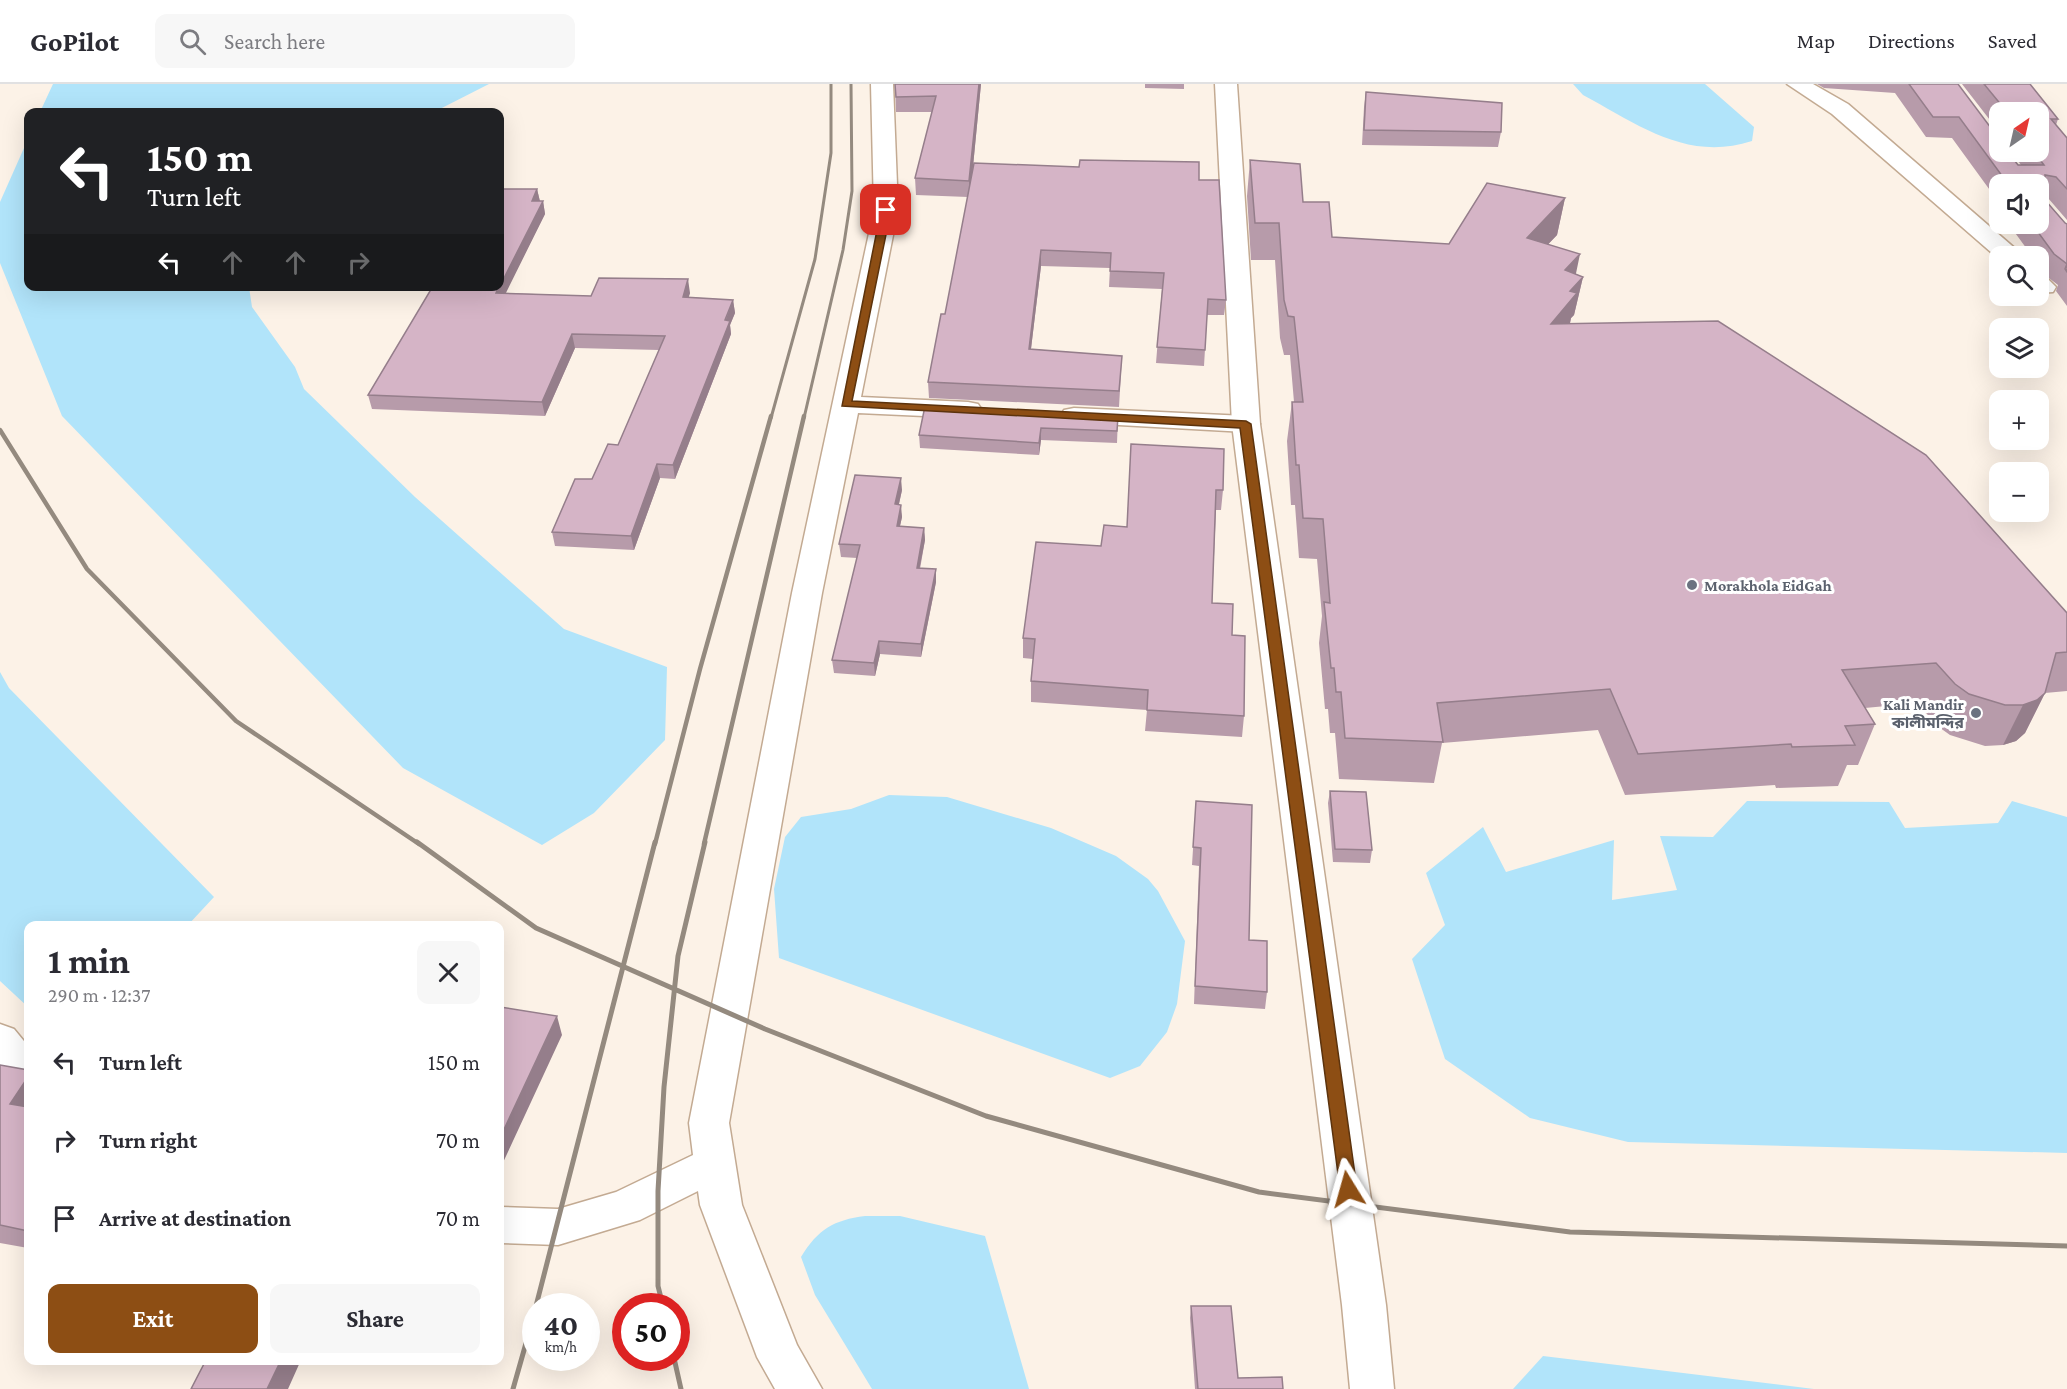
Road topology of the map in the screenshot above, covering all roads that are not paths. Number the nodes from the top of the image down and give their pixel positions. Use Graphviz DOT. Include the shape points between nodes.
graph roads {
  1 [pos="882,84"];
  2 [pos="1226,84"];
  3 [pos="1798,84"];
  4 [pos="1998,246"];
  5 [pos="846,404"];
  6 [pos="999,412"];
  7 [pos="1046,414"];
  8 [pos="1246,424"];
  9 [pos="0,1040"];
  10 [pos="24,1067"];
  11 [pos="714,1164"];
  12 [pos="504,1225"];
  13 [pos="800,1389"];
  14 [pos="1371,1389"];
  1 -- 5 [label="street" via="886,210"];
  2 -- 8 [label="street"];
  3 -- 4 [label="street" via="1840,109"];
  5 -- 6 [label="street"];
  5 -- 11 [label="street" via="709,1123"];
  7 -- 8 [label="street"];
  8 -- 14 [label="street" via="1362,1293"];
  9 -- 10 [label="street"];
  11 -- 12 [label="street" via="625,1207 558,1227"];
  11 -- 13 [label="street" via="725,1216 779,1357"];
}
